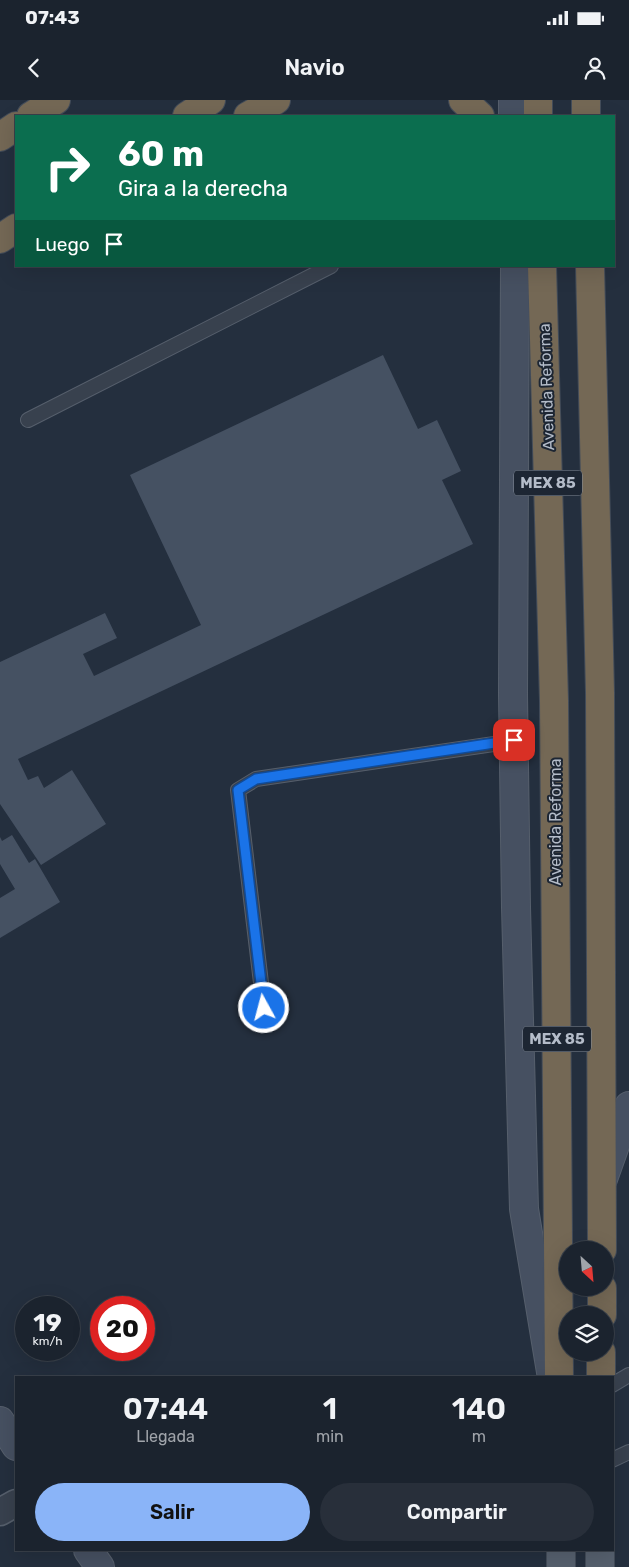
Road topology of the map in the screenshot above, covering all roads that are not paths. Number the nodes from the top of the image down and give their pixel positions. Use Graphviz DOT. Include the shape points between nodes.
graph roads {
  1 [pos="56,100"];
  2 [pos="212,100"];
  3 [pos="276,100"];
  4 [pos="463,100"];
  5 [pos="513,100"];
  6 [pos="538,100"];
  7 [pos="586,100"];
  8 [pos="33,115"];
  9 [pos="189,115"];
  10 [pos="250,115"];
  11 [pos="479,115"];
  12 [pos="513,115"];
  13 [pos="538,115"];
  14 [pos="586,115"];
  15 [pos="15,127"];
  16 [pos="0,137"];
  17 [pos="329,267"];
  18 [pos="515,267"];
  19 [pos="542,267"];
  20 [pos="590,267"];
  21 [pos="28,420"];
  22 [pos="514,740"];
  23 [pos="264,1008"];
  24 [pos="629,1106"];
  25 [pos="603,1178"];
  26 [pos="602,1241"];
  27 [pos="601,1361"];
  28 [pos="629,1375"];
  29 [pos="552,1376"];
  30 [pos="559,1376"];
  31 [pos="601,1376"];
  32 [pos="614,1384"];
  33 [pos="0,1421"];
  34 [pos="15,1444"];
  35 [pos="629,1452"];
  36 [pos="614,1459"];
  37 [pos="15,1504"];
  38 [pos="0,1512"];
  39 [pos="89,1551"];
  40 [pos="560,1551"];
  41 [pos="600,1551"];
  42 [pos="100,1567"];
  43 [pos="561,1567"];
  44 [pos="600,1567"];
  1 -- 8 [label="highway"];
  2 -- 9 [label="highway"];
  3 -- 10 [label="highway"];
  4 -- 11 [label="highway"];
  5 -- 12 [label="street"];
  6 -- 13 [label="highway"];
  7 -- 14 [label="highway"];
  15 -- 16 [label="highway"];
  17 -- 21 [label="lane"];
  18 -- 22 [label="street"];
  19 -- 30 [label="highway, Avenida Reforma / MEX 85" via="554,701"];
  20 -- 25 [label="highway, MEX 85" via="600,694"];
  22 -- 23 [label="lane" via="256,779 238,790"];
  22 -- 29 [label="street" via="524,1210"];
  24 -- 25 [label="street"];
  25 -- 26 [label="highway, MEX 85"];
  27 -- 31 [label="highway"];
  28 -- 32 [label="lane"];
  33 -- 34 [label="street"];
  35 -- 36 [label="lane"];
  37 -- 38 [label="street"];
  39 -- 42 [label="street"];
  40 -- 43 [label="main road"];
  41 -- 44 [label="main road"];
}
